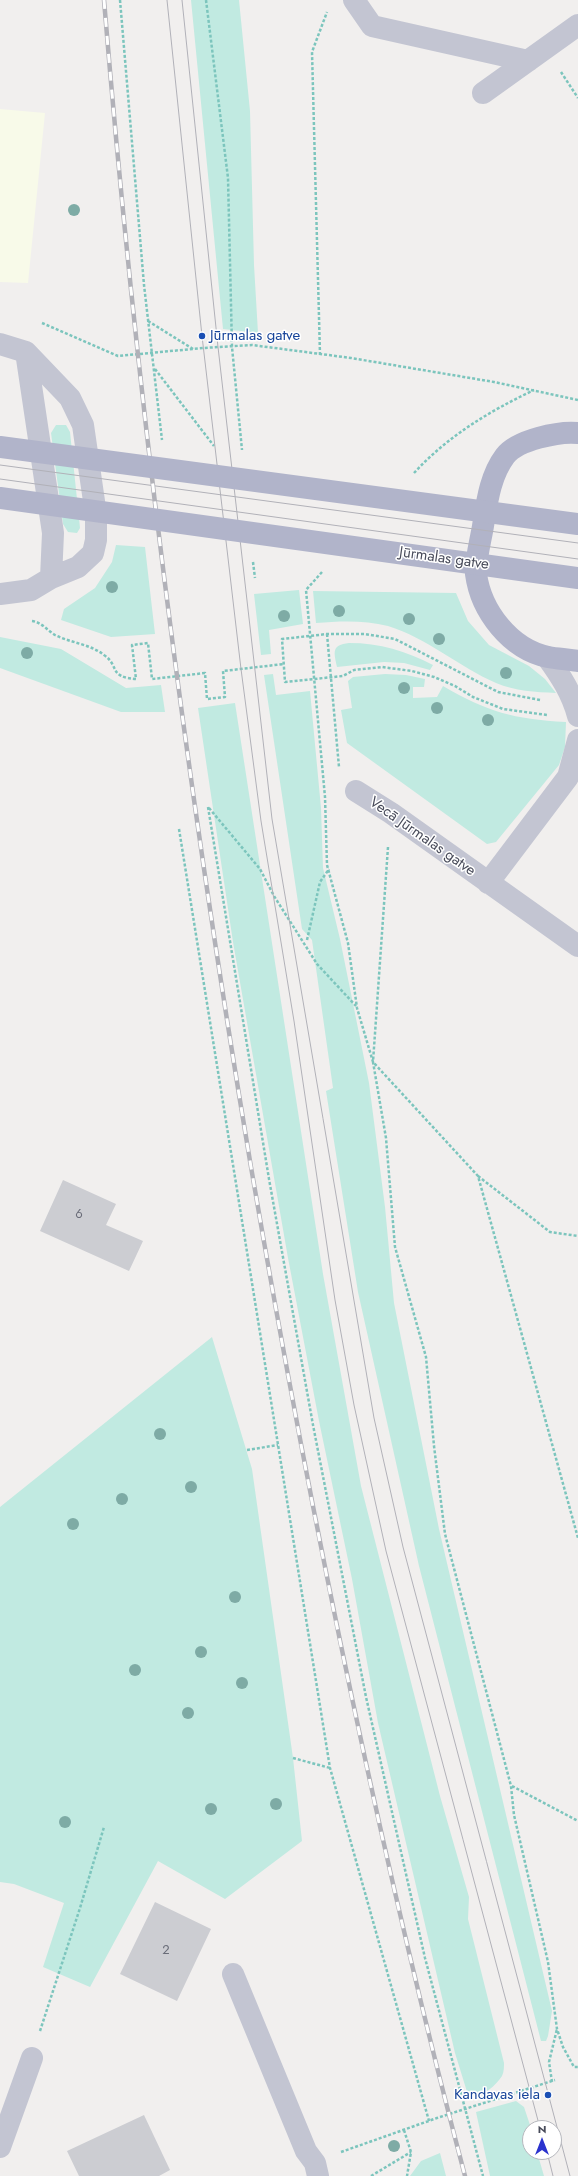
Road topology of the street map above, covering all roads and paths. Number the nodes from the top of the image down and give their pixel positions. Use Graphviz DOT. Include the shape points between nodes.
graph roads {
  1 [pos="120,0"];
  2 [pos="206,0"];
  3 [pos="354,0"];
  4 [pos="330,6"];
  5 [pos="578,25"];
  6 [pos="528,61"];
  7 [pos="483,93"];
  8 [pos="148,321"];
  9 [pos="42,323"];
  10 [pos="0,344"];
  11 [pos="232,347"];
  12 [pos="193,349"];
  13 [pos="26,352"];
  14 [pos="153,354"];
  15 [pos="320,354"];
  16 [pos="155,369"];
  17 [pos="578,400"];
  18 [pos="578,433"];
  19 [pos="162,441"];
  20 [pos="0,447"];
  21 [pos="215,447"];
  22 [pos="242,453"];
  23 [pos="0,498"];
  24 [pos="578,524"];
  25 [pos="252,554"];
  26 [pos="51,578"];
  27 [pos="255,578"];
  28 [pos="578,578"];
  29 [pos="0,594"];
  30 [pos="307,606"];
  31 [pos="30,620"];
  32 [pos="326,634"];
  33 [pos="310,635"];
  34 [pos="547,657"];
  35 [pos="578,661"];
  36 [pos="284,664"];
  37 [pos="330,678"];
  38 [pos="314,679"];
  39 [pos="576,709"];
  40 [pos="548,715"];
  41 [pos="578,740"];
  42 [pos="573,775"];
  43 [pos="356,791"];
  44 [pos="392,814"];
  45 [pos="179,829"];
  46 [pos="329,870"];
  47 [pos="488,883"];
  48 [pos="307,940"];
  49 [pos="578,946"];
  50 [pos="357,1008"];
  51 [pos="373,1062"];
  52 [pos="478,1176"];
  53 [pos="578,1236"];
  54 [pos="278,1445"];
  55 [pos="247,1450"];
  56 [pos="578,1538"];
  57 [pos="292,1758"];
  58 [pos="330,1768"];
  59 [pos="511,1786"];
  60 [pos="578,1821"];
  61 [pos="104,1827"];
  62 [pos="233,1974"];
  63 [pos="557,2029"];
  64 [pos="32,2058"];
  65 [pos="578,2067"];
  66 [pos="466,2108"];
  67 [pos="429,2121"];
  68 [pos="404,2130"];
  69 [pos="0,2147"];
  70 [pos="411,2152"];
  71 [pos="335,2155"];
  72 [pos="318,2176"];
  73 [pos="371,2176"];
  74 [pos="407,2176"];
  75 [pos="483,2176"];
  1 -- 8 [label="path"];
  2 -- 11 [label="path" via="228,178"];
  3 -- 6 [label="street" via="372,26"];
  4 -- 15 [label="path" via="312,52"];
  5 -- 6 [label="street"];
  6 -- 7 [label="street"];
  8 -- 12 [label="path"];
  8 -- 14 [label="path"];
  9 -- 14 [label="path" via="118,356"];
  10 -- 13 [label="street"];
  11 -- 12 [label="path"];
  11 -- 15 [label="path" via="252,346"];
  11 -- 22 [label="path"];
  12 -- 14 [label="path"];
  13 -- 26 [label="street" via="52,533"];
  13 -- 26 [label="street" via="70,398 84,425 96,515 93,553 78,567"];
  14 -- 16 [label="path"];
  15 -- 17 [label="path" via="494,382"];
  16 -- 19 [label="path"];
  16 -- 21 [label="path"];
  18 -- 34 [label="main road" via="568,432 529,440 505,455 495,473 487,498 476,573 494,620 528,649"];
  20 -- 24 [label="main road, bridge"];
  23 -- 28 [label="main road, Jūrmalas gatve, bridge"];
  25 -- 27 [label="path"];
  26 -- 29 [label="street" via="31,590"];
  30 -- 33 [label="path"];
  31 -- 36 [label="path" via="55,635 91,647 106,656 116,674 126,678 136,679 132,645 148,643 152,679 205,673 208,699 225,697 223,671"];
  32 -- 33 [label="path"];
  32 -- 37 [label="path"];
  32 -- 39 [label="path" via="365,634 395,639 498,692"];
  33 -- 36 [label="path" via="282,639"];
  33 -- 38 [label="path"];
  34 -- 35 [label="main road"];
  34 -- 39 [label="street" via="563,679"];
  36 -- 38 [label="path" via="285,682"];
  37 -- 38 [label="path"];
  37 -- 40 [label="path" via="343,676 354,670 382,668 412,671 434,677 503,709"];
  37 -- 43 [label="path" via="340,770 345,785"];
  38 -- 46 [label="path"];
  41 -- 42 [label="street, Vecā Jūrmalas gatve"];
  42 -- 47 [label="street, Vecā Jūrmalas gatve"];
  43 -- 44 [label="street, Vecā Jūrmalas gatve"];
  44 -- 47 [label="street, Vecā Jūrmalas gatve"];
  44 -- 51 [label="path"];
  45 -- 54 [label="path"];
  46 -- 48 [label="path" via="320,882"];
  46 -- 50 [label="path" via="348,943"];
  47 -- 49 [label="street, Vecā Jūrmalas gatve"];
  50 -- 51 [label="path"];
  50 -- 66 [label="path" via="317,964 260,870 208,807 306,1387 366,1697 426,1958"];
  51 -- 52 [label="path"];
  51 -- 59 [label="path" via="386,1138 396,1247 426,1357 445,1534"];
  52 -- 53 [label="path" via="550,1232"];
  52 -- 56 [label="path"];
  54 -- 55 [label="path"];
  54 -- 58 [label="path"];
  57 -- 58 [label="path"];
  58 -- 67 [label="path"];
  59 -- 60 [label="path"];
  59 -- 63 [label="path" via="514,1814 548,1962"];
  61 -- 64 [label="path"];
  62 -- 72 [label="street" via="306,2151 315,2163"];
  63 -- 65 [label="path" via="574,2067"];
  63 -- 66 [label="path" via="549,2062 554,2081"];
  64 -- 69 [label="street"];
  66 -- 67 [label="path"];
  66 -- 75 [label="path"];
  67 -- 68 [label="path"];
  68 -- 70 [label="path"];
  68 -- 71 [label="path"];
  70 -- 73 [label="path"];
  70 -- 74 [label="path"];
}
